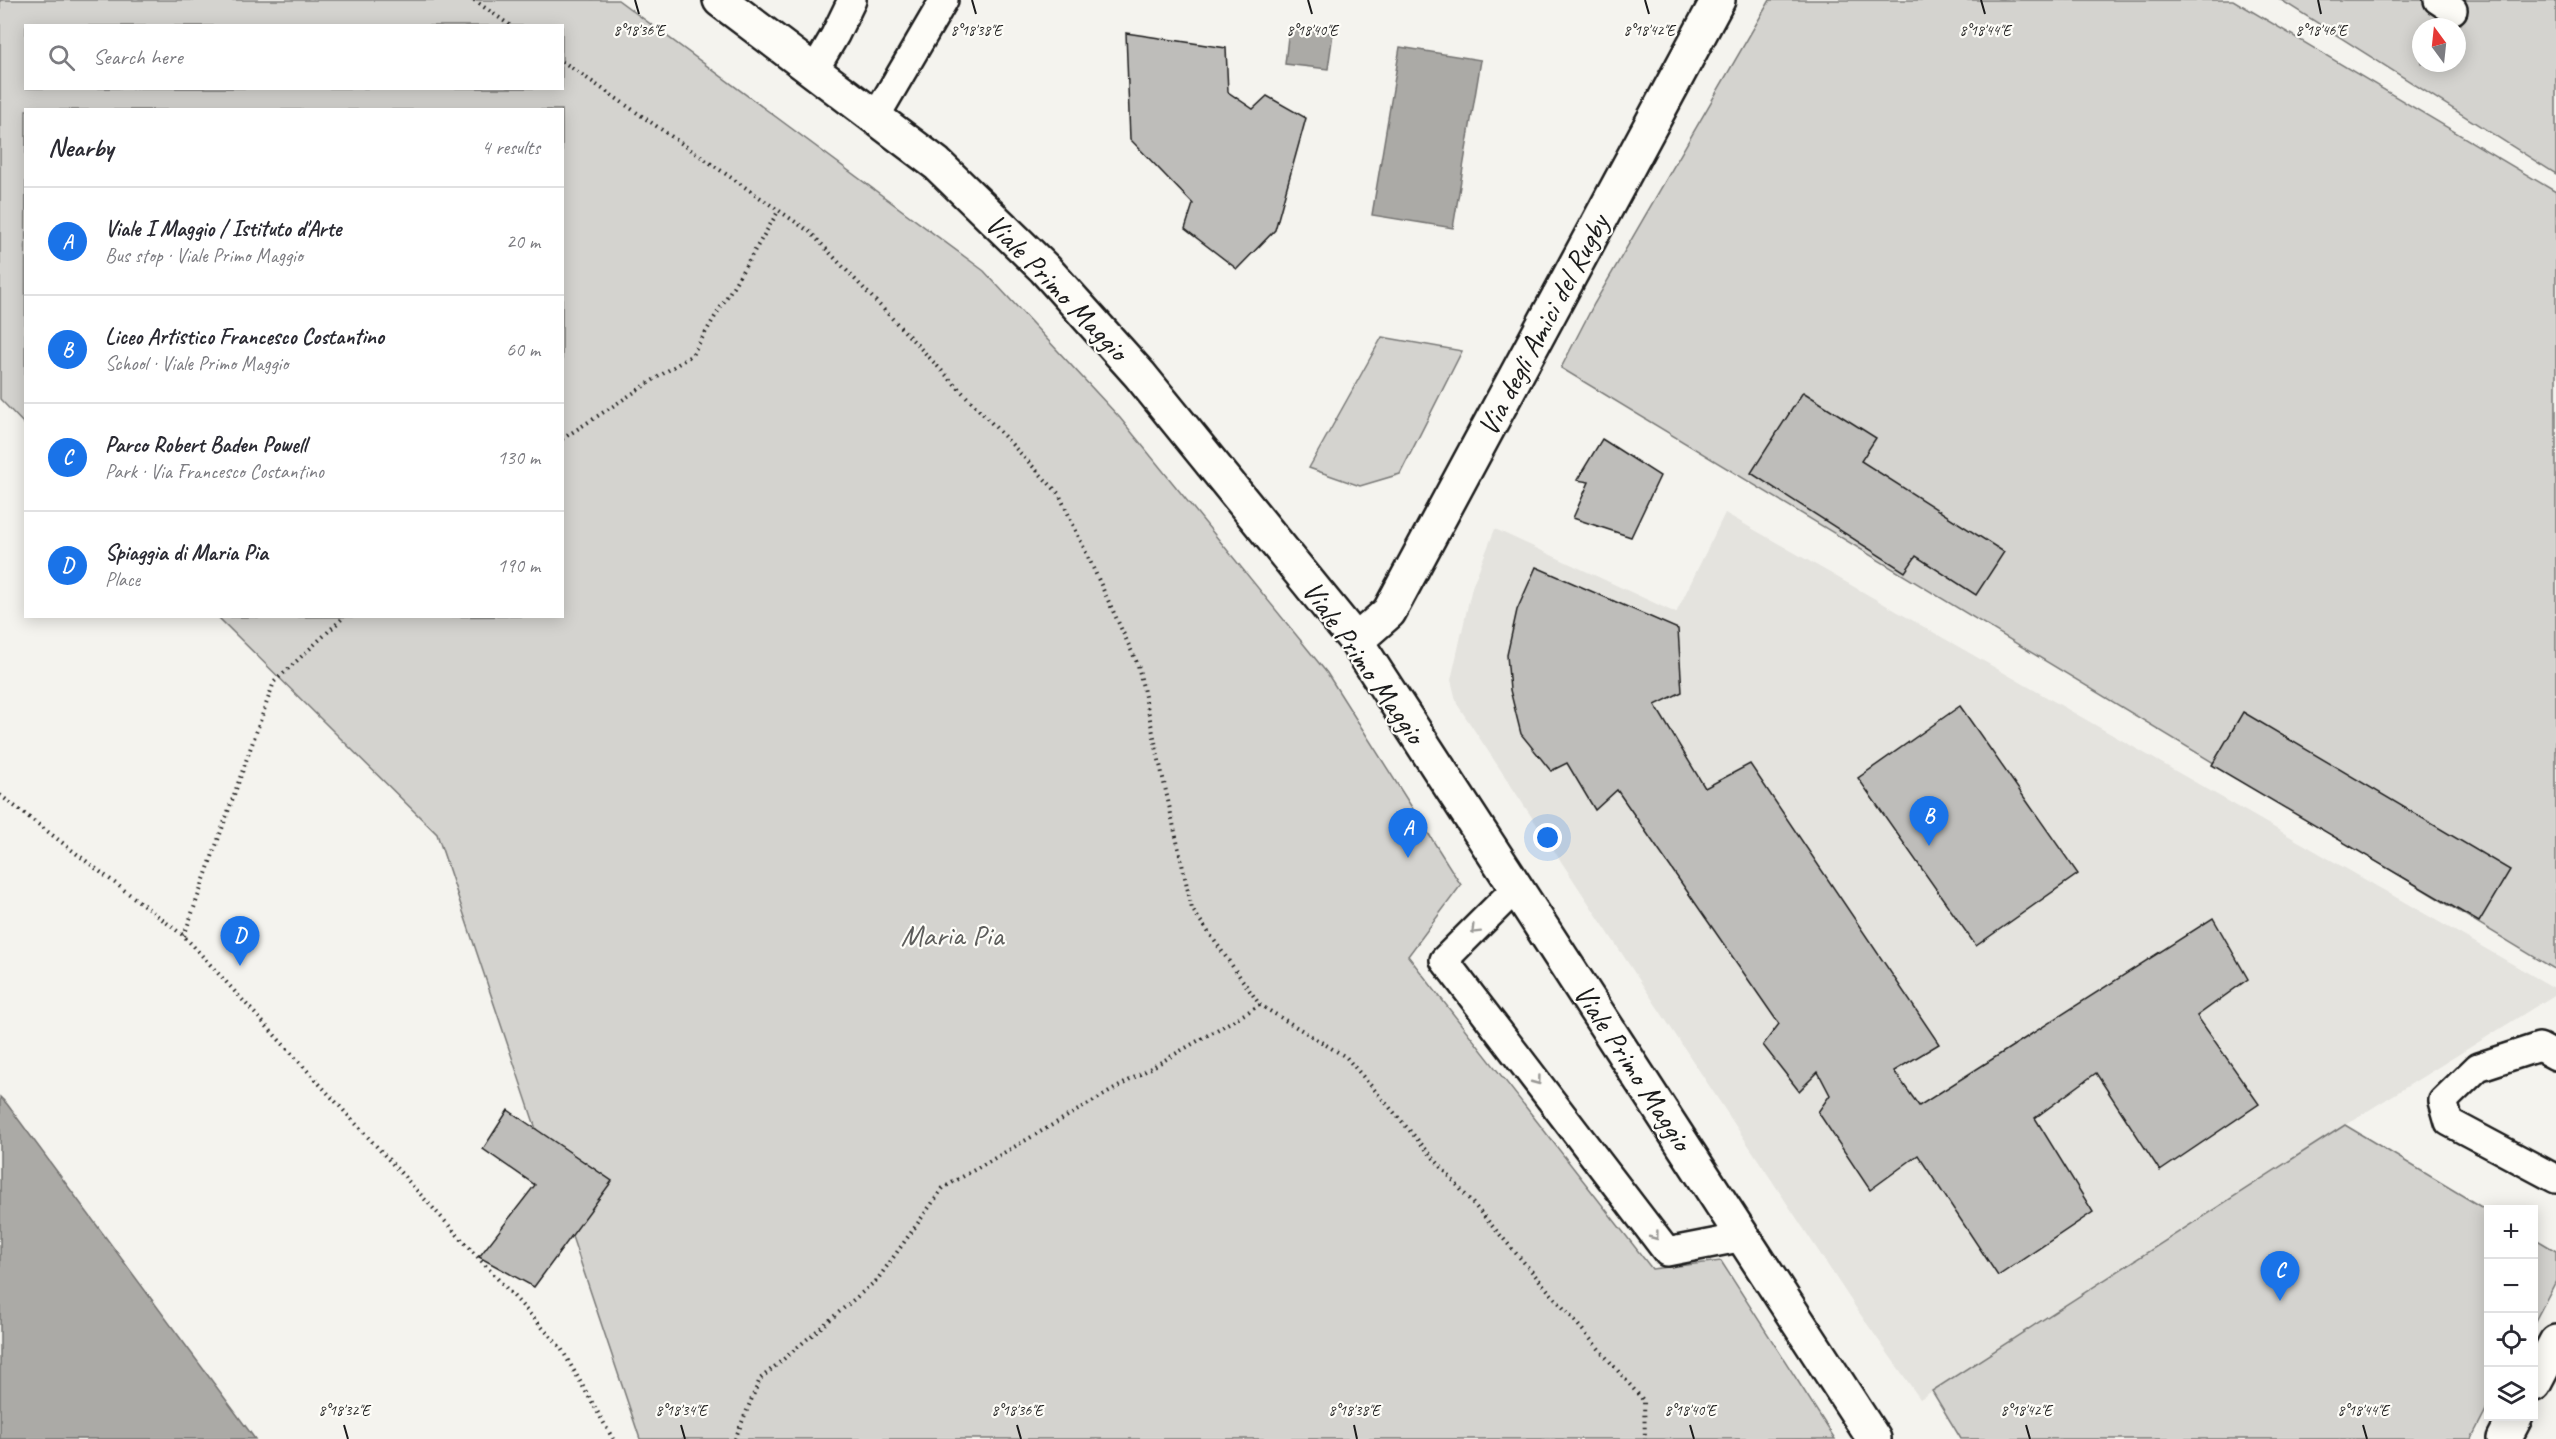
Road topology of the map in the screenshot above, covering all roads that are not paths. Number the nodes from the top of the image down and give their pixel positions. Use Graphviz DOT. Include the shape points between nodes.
graph roads {
  1 [pos="720,0"];
  2 [pos="852,0"];
  3 [pos="944,0"];
  4 [pos="1718,0"];
  5 [pos="814,71"];
  6 [pos="875,118"];
  7 [pos="1356,641"];
  8 [pos="1516,888"];
  9 [pos="2556,1056"];
  10 [pos="2556,1179"];
  11 [pos="1744,1237"];
  12 [pos="2556,1342"];
  13 [pos="2538,1376"];
  14 [pos="2513,1421"];
  15 [pos="1874,1439"];
  16 [pos="2504,1439"];
  1 -- 5 [label="street, Viale Primo Maggio"];
  2 -- 5 [label="lane"];
  3 -- 6 [label="lane"];
  4 -- 7 [label="street, Via degli Amici del Rugby" via="1389,612"];
  5 -- 6 [label="street, Viale Primo Maggio"];
  6 -- 7 [label="street, Viale Primo Maggio" via="937,164 1045,269 1140,375"];
  7 -- 8 [label="street, Viale Primo Maggio"];
  8 -- 11 [label="street, Viale Primo Maggio"];
  8 -- 11 [label="lane, one-way" via="1444,960 1667,1252"];
  9 -- 10 [label="lane" via="2539,1047 2478,1067 2443,1101 2449,1122"];
  11 -- 15 [label="street, Viale Primo Maggio"];
  12 -- 13 [label="street"];
  14 -- 16 [label="street"];
}
